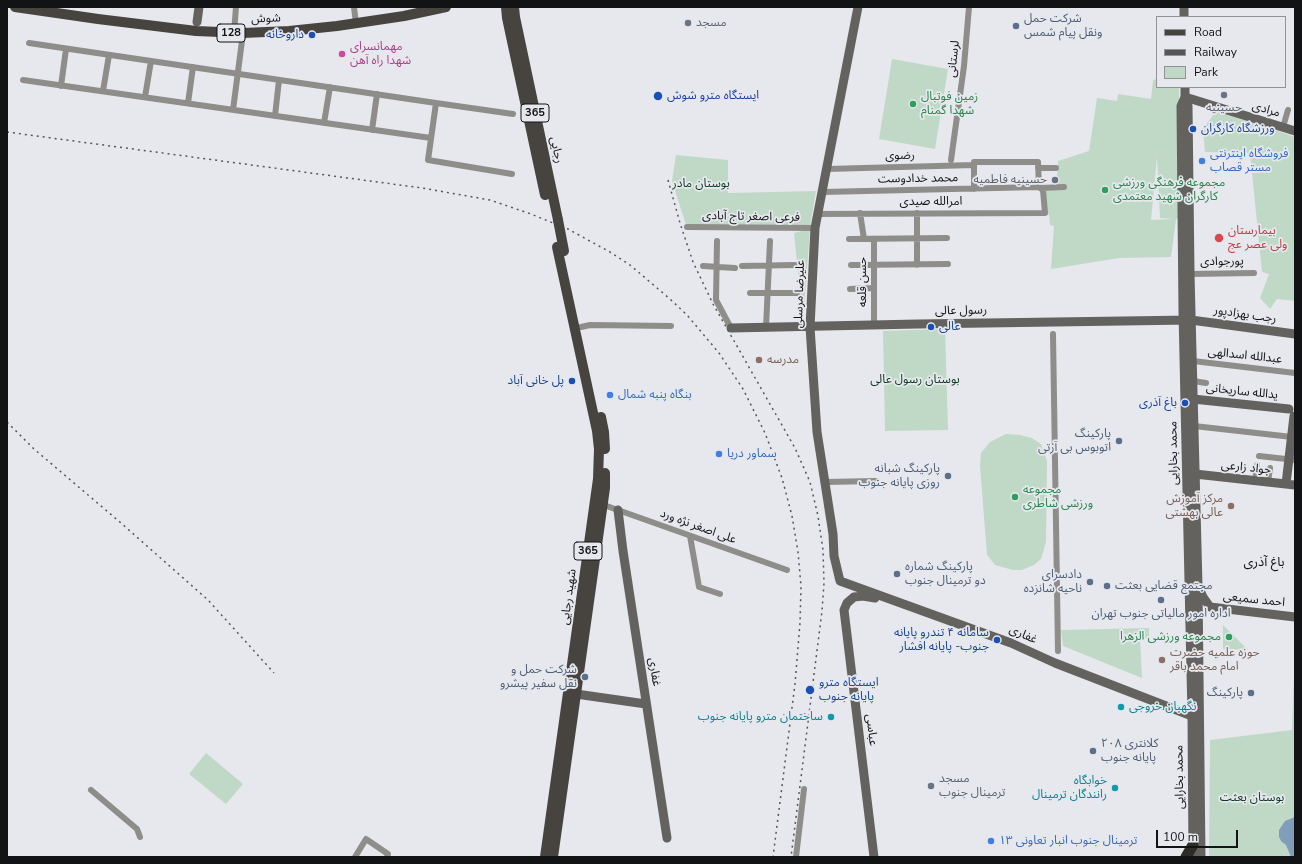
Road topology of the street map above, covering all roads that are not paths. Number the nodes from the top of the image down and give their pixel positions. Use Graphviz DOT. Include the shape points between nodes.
graph roads {
  1 [pos="15,7"];
  2 [pos="199,7"];
  3 [pos="236,7"];
  4 [pos="354,7"];
  5 [pos="446,7"];
  6 [pos="500,7"];
  7 [pos="506,7"];
  8 [pos="514,7"];
  9 [pos="858,7"];
  10 [pos="968,7"];
  11 [pos="28,8"];
  12 [pos="507,18"];
  13 [pos="197,22"];
  14 [pos="356,24"];
  15 [pos="239,33"];
  16 [pos="29,43"];
  17 [pos="66,49"];
  18 [pos="109,55"];
  19 [pos="151,61"];
  20 [pos="193,67"];
  21 [pos="239,74"];
  22 [pos="23,80"];
  23 [pos="279,80"];
  24 [pos="61,86"];
  25 [pos="330,87"];
  26 [pos="1185,88"];
  27 [pos="103,91"];
  28 [pos="377,94"];
  29 [pos="145,97"];
  30 [pos="1185,97"];
  31 [pos="188,103"];
  32 [pos="436,103"];
  33 [pos="233,110"];
  34 [pos="1288,110"];
  35 [pos="513,114"];
  36 [pos="275,116"];
  37 [pos="324,123"];
  38 [pos="1283,127"];
  39 [pos="372,130"];
  40 [pos="1295,131"];
  41 [pos="431,138"];
  42 [pos="951,160"];
  43 [pos="974,165"];
  44 [pos="1038,165"];
  45 [pos="1056,168"];
  46 [pos="827,169"];
  47 [pos="512,174"];
  48 [pos="1064,187"];
  49 [pos="974,188"];
  50 [pos="1040,188"];
  51 [pos="822,192"];
  52 [pos="860,213"];
  53 [pos="916,213"];
  54 [pos="817,214"];
  55 [pos="554,218"];
  56 [pos="687,227"];
  57 [pos="815,228"];
  58 [pos="917,238"];
  59 [pos="946,238"];
  60 [pos="849,239"];
  61 [pos="864,239"];
  62 [pos="874,239"];
  63 [pos="717,241"];
  64 [pos="770,241"];
  65 [pos="560,249"];
  66 [pos="1186,255"];
  67 [pos="948,264"];
  68 [pos="769,265"];
  69 [pos="795,265"];
  70 [pos="851,265"];
  71 [pos="874,265"];
  72 [pos="917,265"];
  73 [pos="703,266"];
  74 [pos="742,266"];
  75 [pos="717,267"];
  76 [pos="735,268"];
  77 [pos="1254,273"];
  78 [pos="1190,274"];
  79 [pos="874,288"];
  80 [pos="850,289"];
  81 [pos="750,293"];
  82 [pos="797,293"];
  83 [pos="768,294"];
  84 [pos="1187,320"];
  85 [pos="874,325"];
  86 [pos="671,326"];
  87 [pos="581,327"];
  88 [pos="810,327"];
  89 [pos="731,328"];
  90 [pos="766,328"];
  91 [pos="1053,334"];
  92 [pos="1295,334"];
  93 [pos="1192,361"];
  94 [pos="1295,373"];
  95 [pos="1193,381"];
  96 [pos="1206,383"];
  97 [pos="1193,399"];
  98 [pos="1293,411"];
  99 [pos="1194,426"];
  100 [pos="1293,437"];
  101 [pos="1259,456"];
  102 [pos="1292,459"];
  103 [pos="1256,465"];
  104 [pos="1270,468"];
  105 [pos="1191,474"];
  106 [pos="876,481"];
  107 [pos="1255,481"];
  108 [pos="825,482"];
  109 [pos="1268,482"];
  110 [pos="1290,484"];
  111 [pos="599,503"];
  112 [pos="618,510"];
  113 [pos="690,536"];
  114 [pos="787,570"];
  115 [pos="842,583"];
  116 [pos="1198,586"];
  117 [pos="720,594"];
  118 [pos="912,607"];
  119 [pos="1295,617"];
  120 [pos="1058,651"];
  121 [pos="576,694"];
  122 [pos="646,704"];
  123 [pos="1200,708"];
  124 [pos="1192,716"];
  125 [pos="804,789"];
  126 [pos="92,790"];
  127 [pos="140,837"];
  128 [pos="667,838"];
  129 [pos="1193,845"];
  130 [pos="355,857"];
  131 [pos="387,857"];
  132 [pos="545,857"];
  133 [pos="553,857"];
  134 [pos="796,857"];
  135 [pos="874,857"];
  136 [pos="1186,857"];
  137 [pos="1193,857"];
  138 [pos="1201,857"];
  1 -- 11 [label="main road, شوش / 128"];
  2 -- 13 [label="street"];
  3 -- 15 [label="street"];
  4 -- 14 [label="street"];
  5 -- 14 [label="main road, شوش / 128"];
  6 -- 12 [label="main road, 365"];
  7 -- 12 [label="main road, 365"];
  8 -- 55 [label="main road, رجایی / 365"];
  9 -- 46 [label="street, علیرضا مرسلی"];
  10 -- 42 [label="street, لرستانی" via="964,66"];
  11 -- 15 [label="main road, شوش / 128" via="196,31"];
  12 -- 55 [label="main road, رجایی / 365"];
  14 -- 15 [label="main road, شوش / 128"];
  15 -- 21 [label="street"];
  16 -- 17 [label="street"];
  17 -- 18 [label="street"];
  17 -- 24 [label="street"];
  18 -- 19 [label="street"];
  18 -- 27 [label="street"];
  19 -- 20 [label="street"];
  19 -- 29 [label="street"];
  20 -- 21 [label="street"];
  20 -- 31 [label="street"];
  21 -- 23 [label="street"];
  21 -- 33 [label="street"];
  22 -- 24 [label="street"];
  23 -- 25 [label="street"];
  23 -- 36 [label="street"];
  24 -- 27 [label="street"];
  25 -- 28 [label="street"];
  25 -- 37 [label="street"];
  26 -- 30 [label="street, محمد بخارایی"];
  27 -- 29 [label="street"];
  28 -- 32 [label="street"];
  28 -- 39 [label="street"];
  29 -- 31 [label="street"];
  30 -- 38 [label="street, مرادی"];
  30 -- 66 [label="street, محمد بخارایی" via="1188,106"];
  31 -- 33 [label="street"];
  32 -- 35 [label="street"];
  32 -- 41 [label="street"];
  33 -- 36 [label="street"];
  34 -- 38 [label="street"];
  36 -- 37 [label="street"];
  37 -- 39 [label="street"];
  38 -- 40 [label="street, مرادی"];
  39 -- 41 [label="street"];
  41 -- 47 [label="street" via="428,160"];
  43 -- 44 [label="street, رضوی" via="974,162"];
  43 -- 46 [label="street, رضوی"];
  43 -- 49 [label="street"];
  44 -- 45 [label="street"];
  44 -- 50 [label="street"];
  46 -- 51 [label="street, علیرضا مرسلی"];
  48 -- 50 [label="street, محمد خدادوست"];
  49 -- 50 [label="street, محمد خدادوست"];
  49 -- 51 [label="street, محمد خدادوست"];
  50 -- 53 [label="street, امرالله صیدی" via="1043,190 1045,213"];
  51 -- 54 [label="street, علیرضا مرسلی"];
  52 -- 53 [label="street, امرالله صیدی"];
  52 -- 54 [label="street, امرالله صیدی"];
  52 -- 61 [label="street"];
  53 -- 58 [label="street"];
  54 -- 57 [label="street, علیرضا مرسلی"];
  55 -- 65 [label="main road, رجایی / 365, bridge"];
  56 -- 57 [label="street, فرعی اصغر تاج آبادی"];
  57 -- 88 [label="street, علیرضا مرسلی"];
  58 -- 59 [label="street"];
  58 -- 62 [label="street"];
  58 -- 72 [label="street"];
  60 -- 61 [label="street"];
  61 -- 62 [label="street"];
  62 -- 71 [label="street, حسن قلعه"];
  63 -- 75 [label="street"];
  64 -- 68 [label="street"];
  65 -- 87 [label="main road, شهید رجایی / 365"];
  65 -- 111 [label="main road, شهید رجایی / 365" via="597,431"];
  66 -- 78 [label="street, محمد بخارایی"];
  66 -- 84 [label="street, محمد بخارایی"];
  67 -- 72 [label="street"];
  68 -- 69 [label="street"];
  68 -- 74 [label="street"];
  68 -- 83 [label="street"];
  70 -- 71 [label="street"];
  71 -- 72 [label="street"];
  71 -- 79 [label="street, حسن قلعه"];
  73 -- 75 [label="street"];
  75 -- 76 [label="street"];
  75 -- 89 [label="street" via="716,300"];
  77 -- 78 [label="street, پورجوادی"];
  78 -- 84 [label="street, محمد بخارایی"];
  79 -- 80 [label="street"];
  79 -- 85 [label="street, حسن قلعه"];
  81 -- 83 [label="street"];
  82 -- 83 [label="street"];
  83 -- 90 [label="street"];
  84 -- 85 [label="street, رسول عالی"];
  84 -- 92 [label="street, رجب بهزادپور"];
  84 -- 93 [label="street, محمد بخارایی"];
  84 -- 105 [label="street, محمد بخارایی"];
  85 -- 88 [label="street, رسول عالی"];
  86 -- 87 [label="street"];
  87 -- 111 [label="main road, شهید رجایی / 365" via="604,432 604,488"];
  88 -- 90 [label="street, رسول عالی"];
  88 -- 108 [label="street, علیرضا مرسلی" via="817,432"];
  89 -- 90 [label="street, رسول عالی"];
  91 -- 120 [label="street"];
  93 -- 94 [label="street, عبدالله اسدالهی"];
  93 -- 95 [label="street, محمد بخارایی"];
  95 -- 96 [label="street"];
  95 -- 97 [label="street, محمد بخارایی"];
  97 -- 98 [label="street, یدالله ساریخانی"];
  97 -- 99 [label="street, محمد بخارایی"];
  98 -- 100 [label="street"];
  99 -- 100 [label="street"];
  99 -- 105 [label="street, محمد بخارایی"];
  100 -- 102 [label="street"];
  101 -- 102 [label="street"];
  102 -- 110 [label="street"];
  103 -- 107 [label="street"];
  104 -- 109 [label="street"];
  105 -- 107 [label="street, جواد زارعی"];
  105 -- 116 [label="street, محمد بخارایی"];
  105 -- 124 [label="street, محمد بخارایی"];
  106 -- 108 [label="street"];
  107 -- 109 [label="street, جواد زارعی"];
  108 -- 115 [label="street, علیرضا مرسلی" via="834,556 838,577"];
  109 -- 110 [label="street, جواد زارعی"];
  111 -- 112 [label="street, علی اصغر نژه ورد"];
  111 -- 121 [label="main road, شهید رجایی / 365"];
  111 -- 132 [label="main road, شهید رجایی / 365"];
  112 -- 113 [label="street, علی اصغر نژه ورد"];
  112 -- 122 [label="street, غفاری"];
  113 -- 114 [label="street, علی اصغر نژه ورد"];
  113 -- 117 [label="street" via="699,588"];
  115 -- 118 [label="street, غفاری"];
  116 -- 119 [label="street, احمد سمیعی" via="1210,607"];
  116 -- 123 [label="street, محمد بخارایی"];
  118 -- 124 [label="street, غفاری" via="1011,643 1055,663"];
  118 -- 135 [label="street, عباسی" via="863,596 849,600 844,610"];
  121 -- 122 [label="street"];
  121 -- 133 [label="main road, شهید رجایی / 365"];
  122 -- 128 [label="street, غفاری"];
  123 -- 124 [label="street"];
  123 -- 138 [label="street, محمد بخارایی"];
  124 -- 129 [label="street, محمد بخارایی"];
  125 -- 134 [label="street"];
  126 -- 127 [label="street" via="137,829"];
  129 -- 136 [label="highway"];
  129 -- 137 [label="street, محمد بخارایی"];
  130 -- 131 [label="street" via="366,839 388,854"];
}
